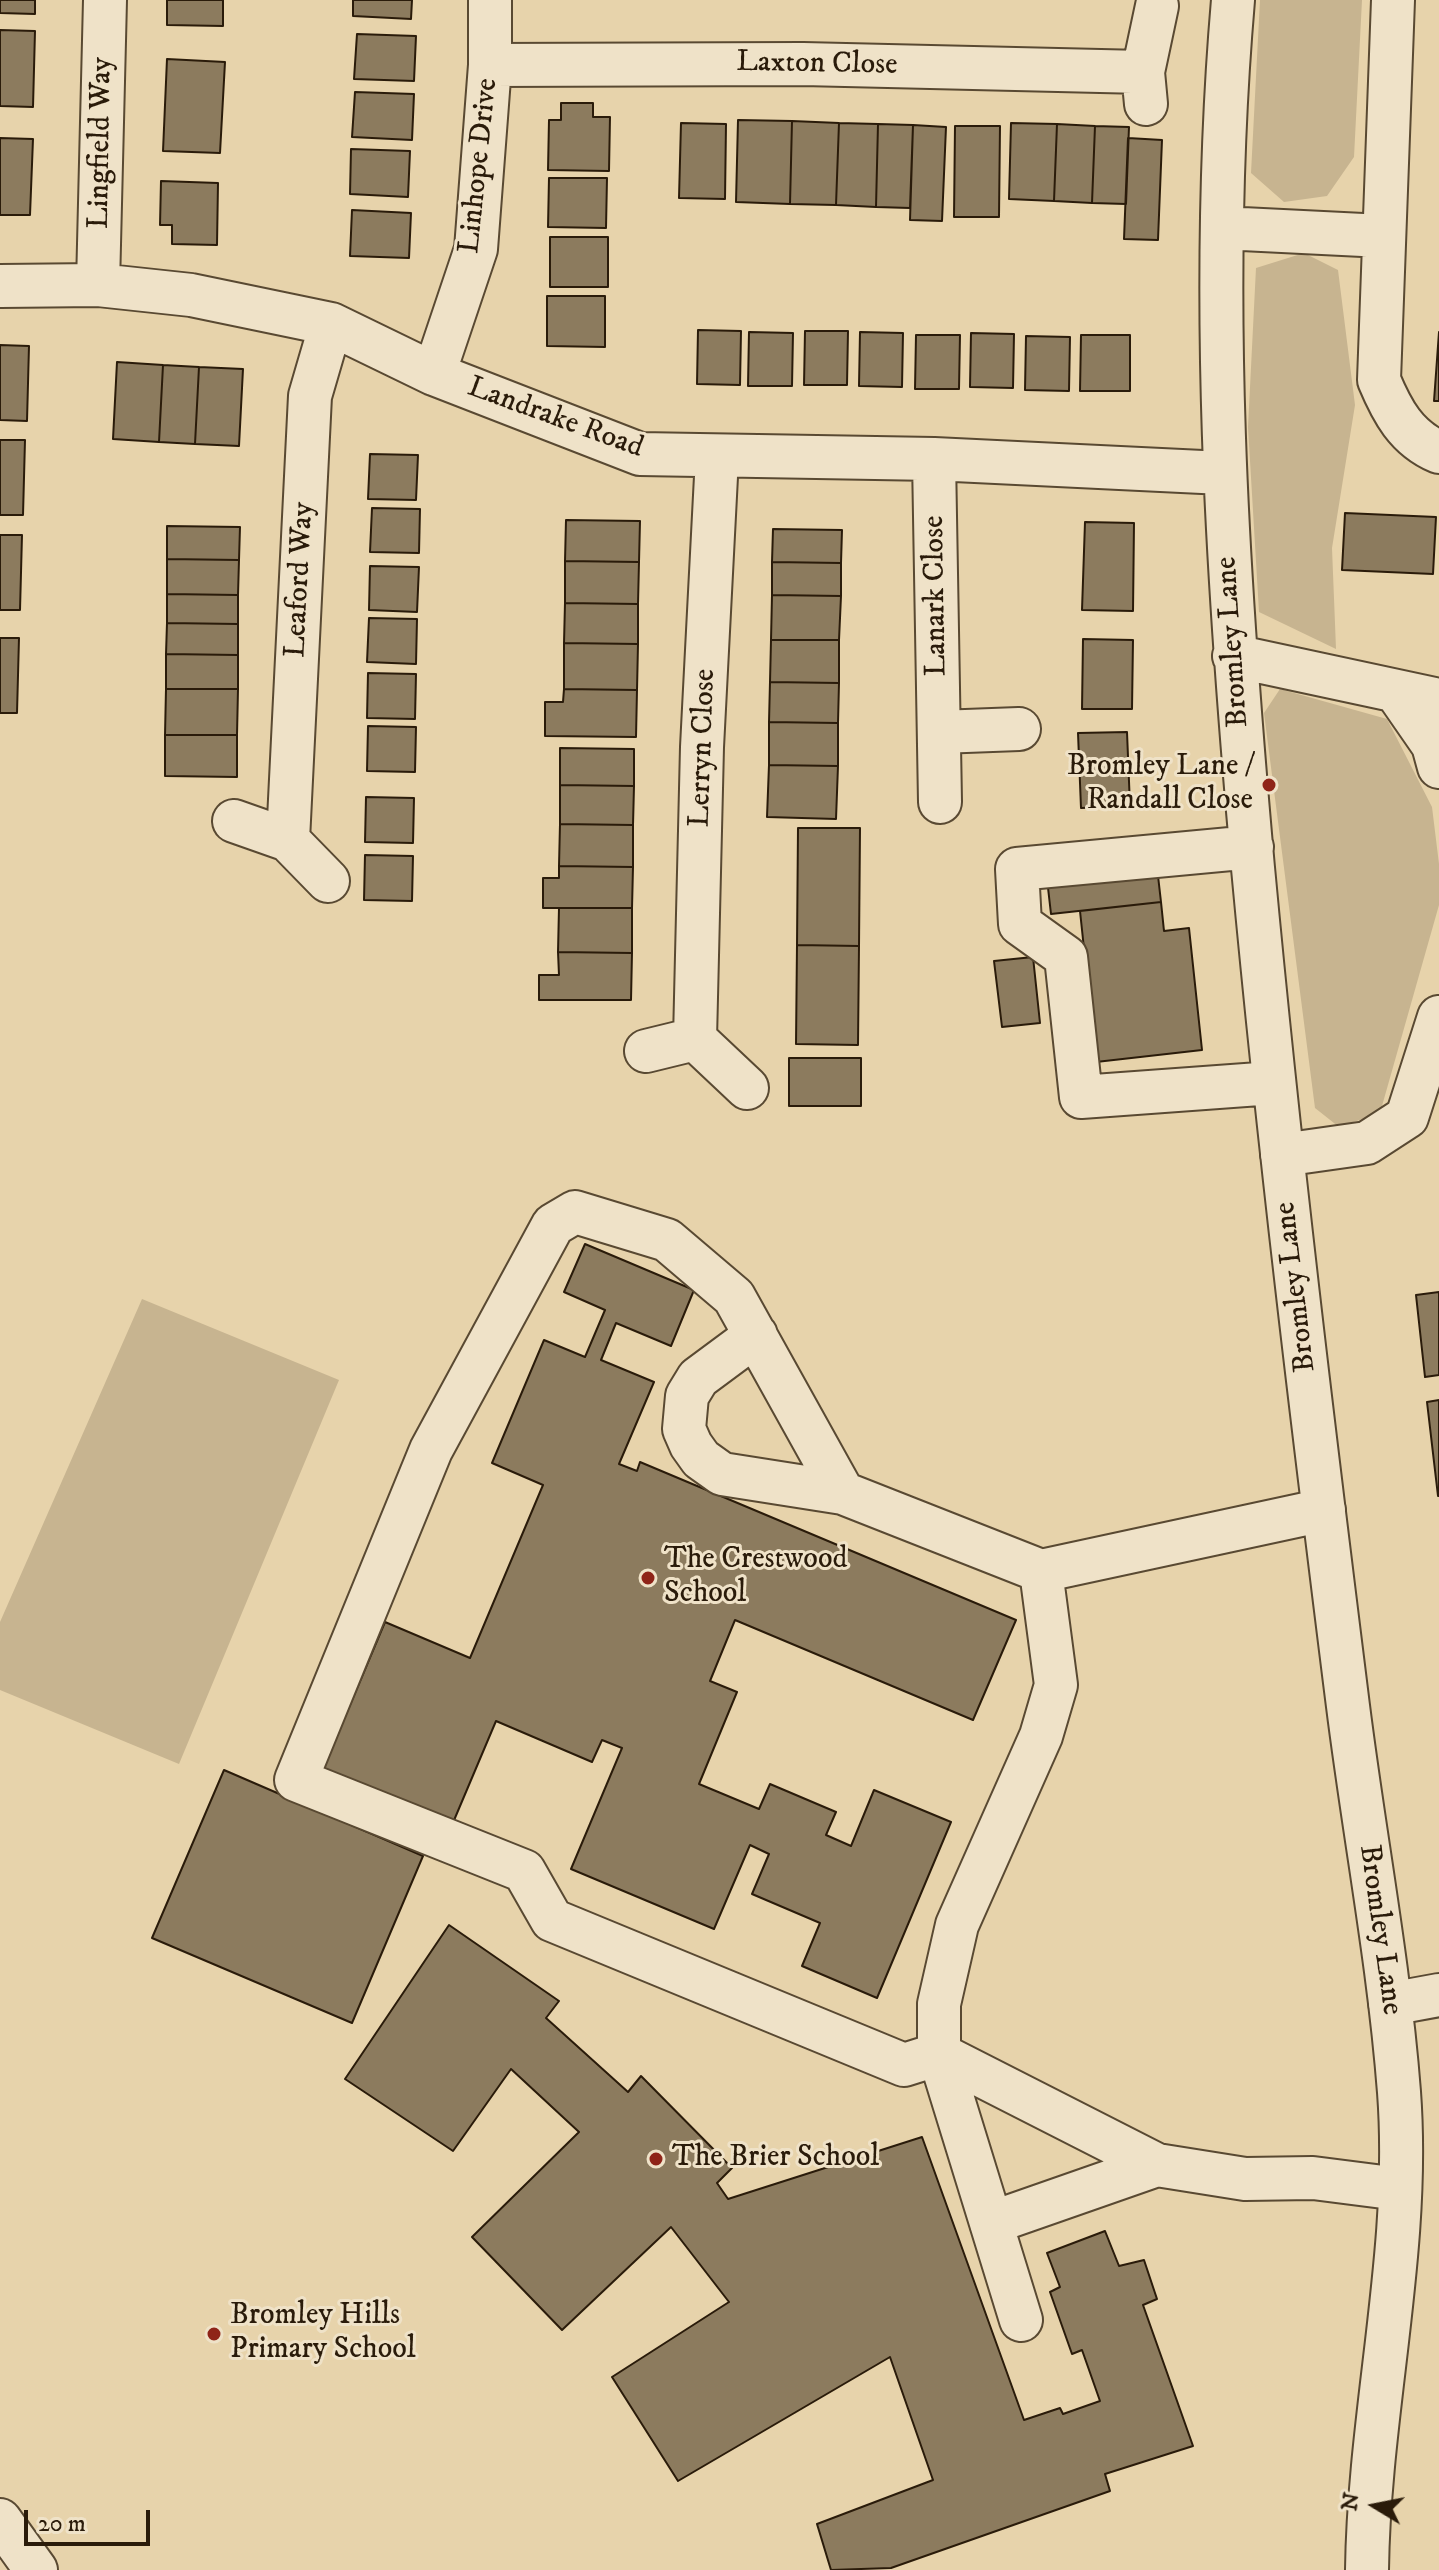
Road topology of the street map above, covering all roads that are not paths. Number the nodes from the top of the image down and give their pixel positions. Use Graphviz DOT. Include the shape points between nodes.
graph roads {
  1 [pos="105,0"];
  2 [pos="490,0"];
  3 [pos="1233,0"];
  4 [pos="1393,0"];
  5 [pos="1157,6"];
  6 [pos="490,65"];
  7 [pos="1222,228"];
  8 [pos="1383,236"];
  9 [pos="98,285"];
  10 [pos="0,286"];
  11 [pos="331,324"];
  12 [pos="434,374"];
  13 [pos="1439,452"];
  14 [pos="717,457"];
  15 [pos="934,459"];
  16 [pos="1223,473"];
  17 [pos="1234,656"];
  18 [pos="1397,693"];
  19 [pos="1439,700"];
  20 [pos="1019,729"];
  21 [pos="939,732"];
  22 [pos="1439,767"];
  23 [pos="940,802"];
  24 [pos="234,821"];
  25 [pos="288,840"];
  26 [pos="1252,847"];
  27 [pos="328,881"];
  28 [pos="1439,1017"];
  29 [pos="695,1039"];
  30 [pos="646,1051"];
  31 [pos="1273,1083"];
  32 [pos="747,1088"];
  33 [pos="1282,1155"];
  34 [pos="756,1335"];
  35 [pos="843,1493"];
  36 [pos="1324,1510"];
  37 [pos="1041,1571"];
  38 [pos="1439,1995"];
  39 [pos="1390,2004"];
  40 [pos="939,2054"];
  41 [pos="1157,2165"];
  42 [pos="1399,2189"];
  43 [pos="991,2223"];
  44 [pos="1021,2320"];
  45 [pos="0,2520"];
  46 [pos="36,2570"];
  47 [pos="1367,2570"];
  1 -- 9 [label="street, Lingfield Way"];
  2 -- 6 [label="street, Linhope Drive"];
  3 -- 7 [label="street, Bromley Lane"];
  4 -- 8 [label="street"];
  5 -- 6 [label="street, Laxton Close" via="1145,88 803,64"];
  6 -- 12 [label="street, Linhope Drive" via="476,249"];
  7 -- 8 [label="street"];
  7 -- 16 [label="street, Bromley Lane"];
  8 -- 13 [label="street" via="1379,380 1395,418 1423,445"];
  9 -- 10 [label="street, Landrake Road"];
  9 -- 11 [label="street, Landrake Road" via="191,295"];
  11 -- 12 [label="street, Landrake Road"];
  11 -- 25 [label="street, Leaford Way" via="310,396"];
  12 -- 14 [label="street, Landrake Road" via="640,454"];
  14 -- 15 [label="street, Landrake Road"];
  14 -- 29 [label="street, Lerryn Close" via="702,747"];
  15 -- 16 [label="street, Landrake Road"];
  15 -- 21 [label="street, Lanark Close"];
  16 -- 17 [label="street, Bromley Lane"];
  17 -- 18 [label="street"];
  17 -- 26 [label="street, Bromley Lane"];
  18 -- 19 [label="street"];
  18 -- 22 [label="street" via="1433,745"];
  20 -- 21 [label="street"];
  21 -- 23 [label="street, Lanark Close"];
  24 -- 25 [label="street"];
  25 -- 27 [label="street"];
  26 -- 31 [label="street, Bromley Lane"];
  26 -- 31 [label="street" via="1017,869 1020,924 1066,957 1081,1097"];
  28 -- 33 [label="street" via="1407,1117 1367,1143"];
  29 -- 30 [label="street"];
  29 -- 32 [label="street"];
  31 -- 33 [label="street, Bromley Lane"];
  33 -- 36 [label="street, Bromley Lane"];
  34 -- 35 [label="street"];
  34 -- 35 [label="street" via="698,1378 687,1396 684,1429 691,1445 722,1474"];
  34 -- 40 [label="street" via="734,1297 667,1240 575,1212 553,1225 431,1450 296,1780 524,1871 552,1920 904,2065"];
  35 -- 37 [label="street"];
  36 -- 37 [label="street"];
  36 -- 39 [label="street, Bromley Lane"];
  37 -- 40 [label="street" via="1056,1685 1041,1736 957,1925 939,2004"];
  38 -- 39 [label="street"];
  39 -- 42 [label="street, Bromley Lane" via="1399,2100"];
  40 -- 41 [label="street"];
  40 -- 43 [label="street"];
  41 -- 42 [label="street" via="1245,2179 1313,2178"];
  41 -- 43 [label="street"];
  42 -- 47 [label="street, Bromley Lane"];
  43 -- 44 [label="street"];
  45 -- 46 [label="street"];
}
